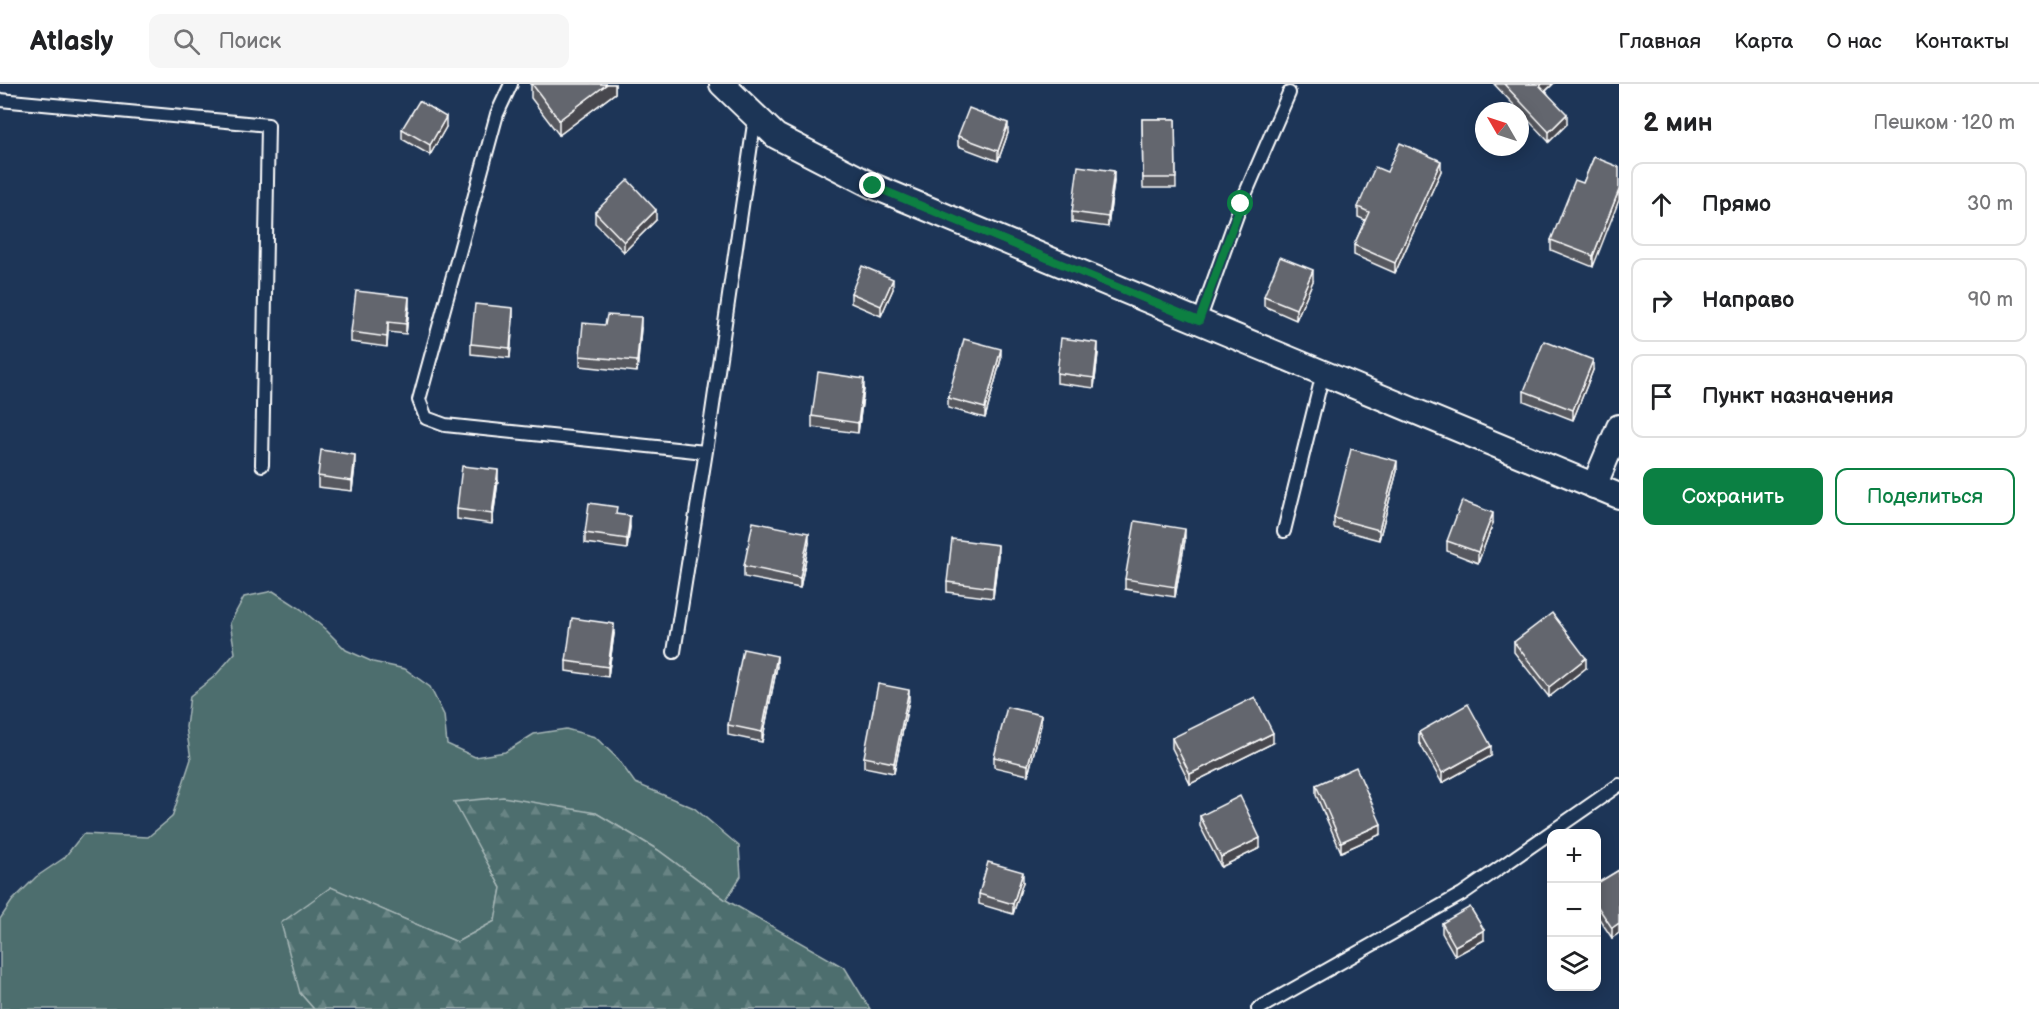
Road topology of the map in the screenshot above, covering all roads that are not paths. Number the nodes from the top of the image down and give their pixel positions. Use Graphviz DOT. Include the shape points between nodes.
graph roads {
  1 [pos="511,84"];
  2 [pos="722,84"];
  3 [pos="1289,93"];
  4 [pos="0,100"];
  5 [pos="755,116"];
  6 [pos="1199,321"];
  7 [pos="1323,373"];
  8 [pos="1619,427"];
  9 [pos="705,452"];
  10 [pos="262,465"];
  11 [pos="1594,486"];
  12 [pos="1619,496"];
  13 [pos="1284,531"];
  14 [pos="674,652"];
  15 [pos="1619,785"];
  16 [pos="1258,1009"];
  1 -- 9 [label="lane" via="497,114 419,400 426,418 445,425"];
  2 -- 5 [label="street"];
  3 -- 6 [label="lane" via="1241,204"];
  4 -- 10 [label="lane" via="268,125"];
  5 -- 6 [label="street" via="776,136 873,186"];
  5 -- 9 [label="lane"];
  6 -- 7 [label="street"];
  7 -- 11 [label="street"];
  7 -- 13 [label="lane"];
  8 -- 11 [label="street"];
  9 -- 14 [label="lane"];
  11 -- 12 [label="street"];
  15 -- 16 [label="lane" via="1462,894"];
}
